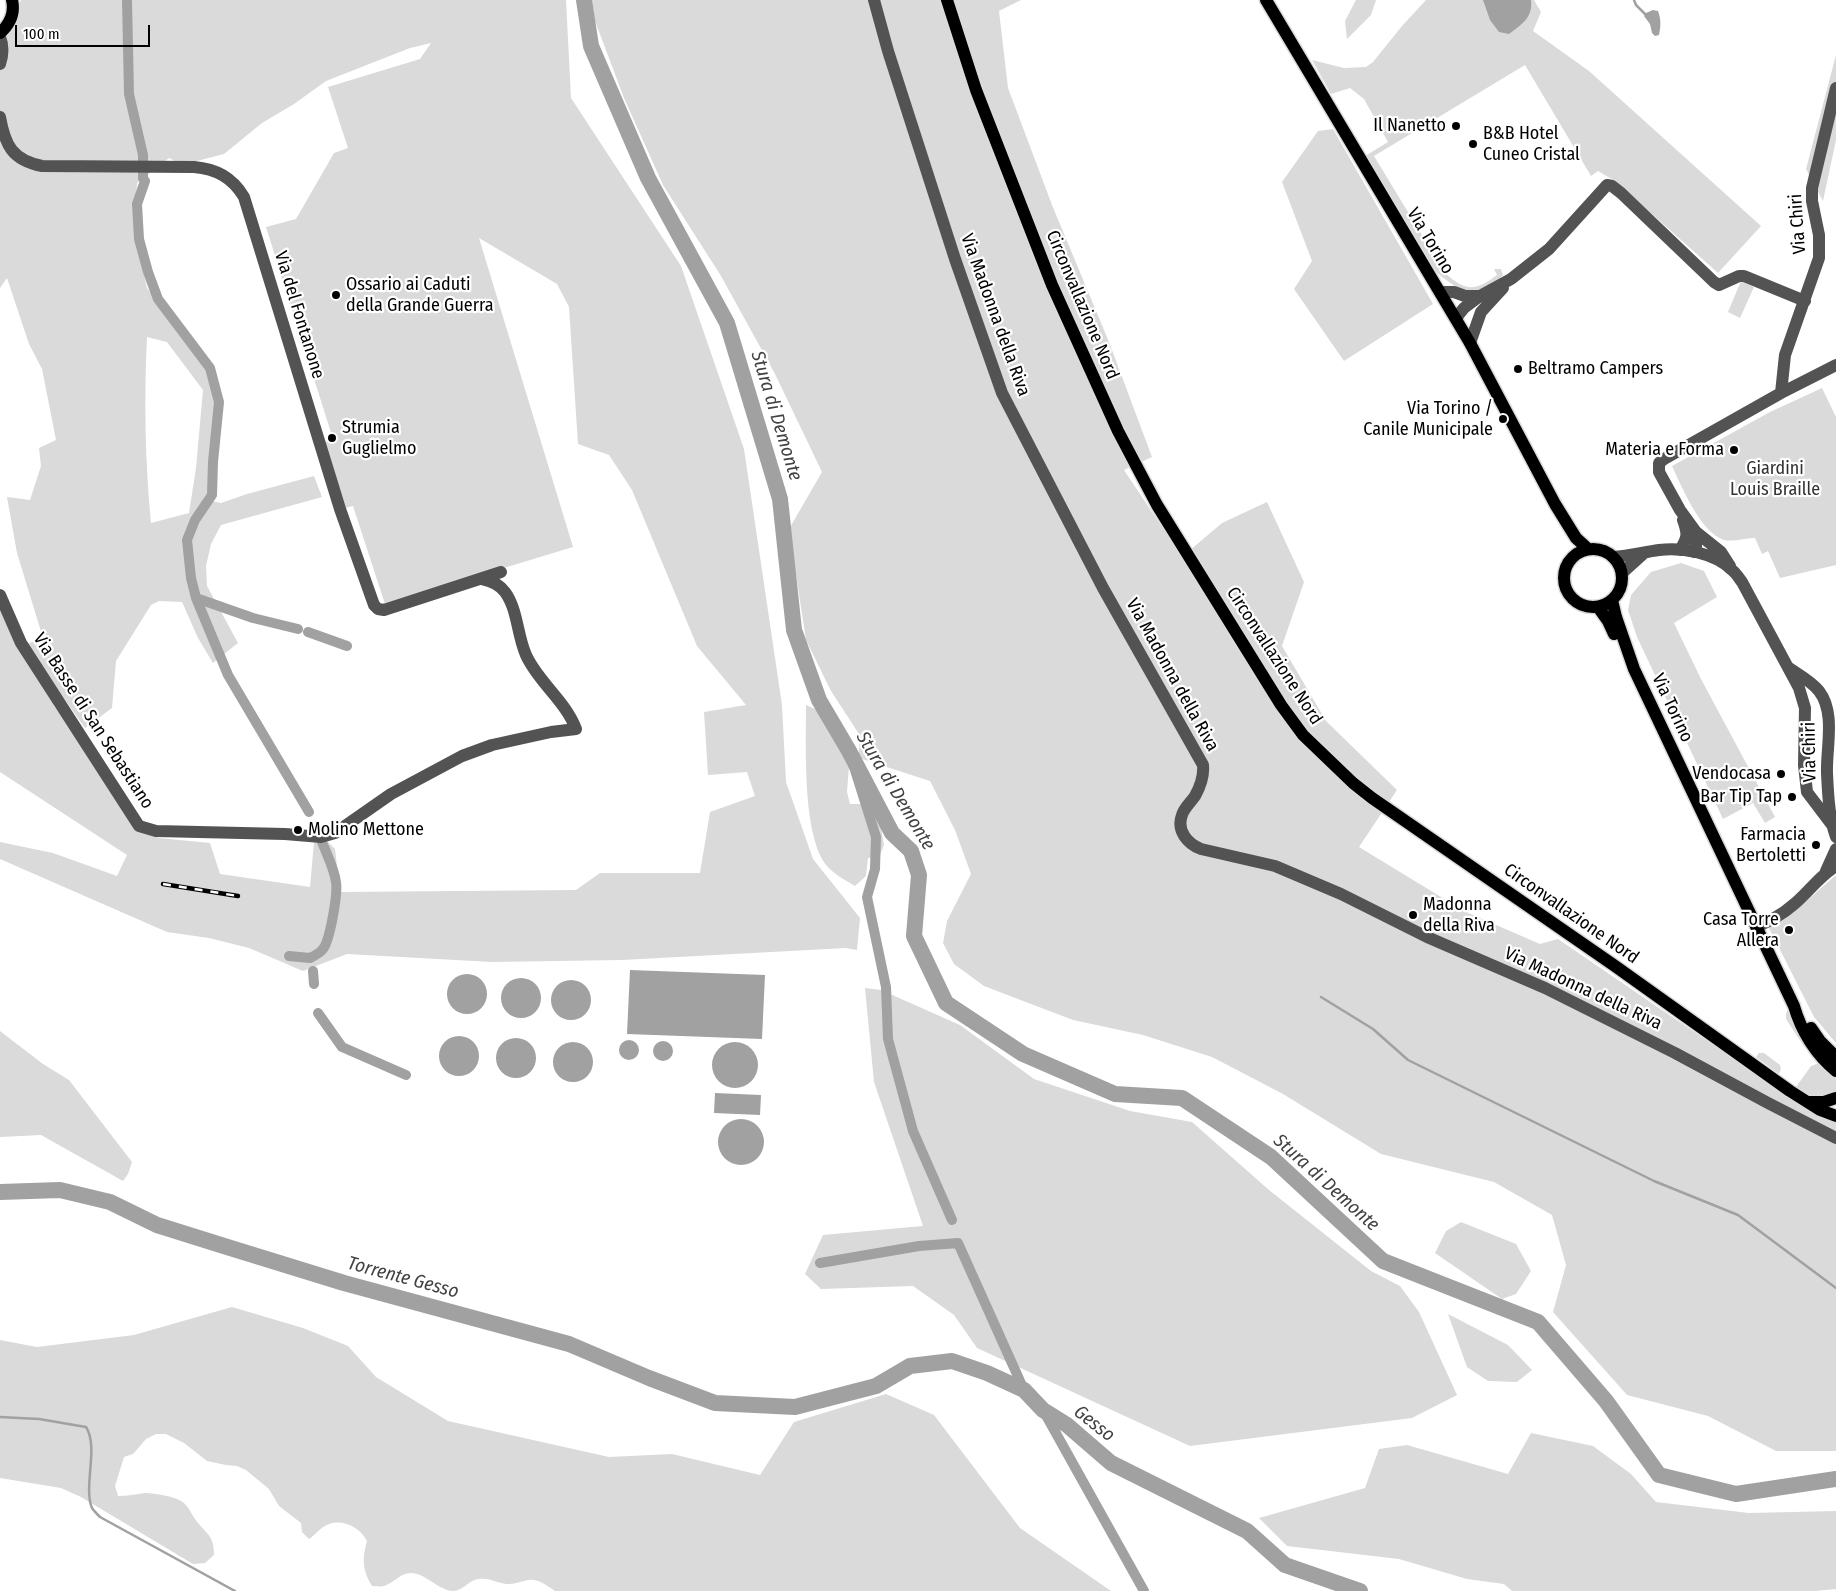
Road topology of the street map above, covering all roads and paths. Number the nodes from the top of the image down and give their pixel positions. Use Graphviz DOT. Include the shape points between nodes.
graph roads {
  1 [pos="12,0"];
  2 [pos="874,0"];
  3 [pos="947,0"];
  4 [pos="1266,0"];
  5 [pos="0,33"];
  6 [pos="0,37"];
  7 [pos="0,64"];
  8 [pos="1836,88"];
  9 [pos="0,117"];
  10 [pos="1511,279"];
  11 [pos="1440,292"];
  12 [pos="1480,296"];
  13 [pos="1805,301"];
  14 [pos="1481,312"];
  15 [pos="1456,318"];
  16 [pos="1470,343"];
  17 [pos="1785,355"];
  18 [pos="1836,365"];
  19 [pos="1798,384"];
  20 [pos="1781,393"];
  21 [pos="1555,504"];
  22 [pos="1680,510"];
  23 [pos="1696,532"];
  24 [pos="1588,549"];
  25 [pos="1680,550"];
  26 [pos="1694,552"];
  27 [pos="1643,554"];
  28 [pos="1572,557"];
  29 [pos="1613,557"];
  30 [pos="1733,570"];
  31 [pos="502,572"];
  32 [pos="1622,573"];
  33 [pos="482,579"];
  34 [pos="0,595"];
  35 [pos="1612,600"];
  36 [pos="1598,607"];
  37 [pos="1786,666"];
  38 [pos="1634,669"];
  39 [pos="1834,832"];
  40 [pos="1836,850"];
  41 [pos="1831,869"];
  42 [pos="1756,927"];
  43 [pos="1794,1006"];
  44 [pos="1836,1057"];
  45 [pos="1836,1071"];
  46 [pos="1836,1098"];
  47 [pos="1809,1102"];
  48 [pos="1836,1116"];
  49 [pos="1836,1138"];
  1 -- 5 [label="main road" via="11,21"];
  2 -- 49 [label="street, Via Madonna della Riva" via="952,250 1002,393 1103,588 1203,765 1196,795 1182,814 1185,838 1201,850 1275,866 1341,894 1427,937 1544,988"];
  3 -- 47 [label="main road, Circonvallazione Nord" via="976,90 1049,275 1118,431 1158,505 1281,705 1303,735 1372,798"];
  4 -- 11 [label="main road, Via Torino"];
  6 -- 7 [label="street" via="3,50"];
  8 -- 13 [label="street, Via Chiri" via="1812,188 1820,258"];
  9 -- 33 [label="street, Via del Fontanone" via="6,142 20,159 30,164 207,168 230,180 244,197 340,509 374,606 384,610"];
  10 -- 12 [label="street"];
  10 -- 13 [label="street" via="1549,249 1607,185 1612,186 1719,285 1744,276"];
  10 -- 14 [label="street"];
  11 -- 12 [label="street"];
  11 -- 15 [label="main road, Via Torino"];
  12 -- 15 [label="street"];
  13 -- 17 [label="street, Via Chiri"];
  14 -- 15 [label="street"];
  14 -- 16 [label="street"];
  15 -- 16 [label="main road, Via Torino"];
  16 -- 21 [label="main road, Via Torino"];
  17 -- 19 [label="street"];
  17 -- 20 [label="street, Via Chiri"];
  18 -- 19 [label="street"];
  19 -- 20 [label="street"];
  20 -- 22 [label="street, Via Chiri" via="1659,463 1659,472"];
  21 -- 24 [label="main road, Via Torino" via="1576,538"];
  21 -- 28 [label="main road, Via Torino" via="1571,545"];
  22 -- 23 [label="street, Via Chiri"];
  22 -- 25 [label="street, Via Chiri" via="1687,532"];
  23 -- 26 [label="street"];
  23 -- 30 [label="street, Via Chiri" via="1721,552"];
  24 -- 28 [label="main road"];
  24 -- 29 [label="main road" via="1602,550"];
  25 -- 26 [label="street, Via Chiri"];
  25 -- 27 [label="street, Via Chiri"];
  26 -- 30 [label="street, Via Chiri"];
  27 -- 29 [label="street, Via Chiri"];
  27 -- 32 [label="street"];
  28 -- 36 [label="main road" via="1563,575 1565,589 1580,605"];
  29 -- 32 [label="main road"];
  30 -- 37 [label="street, Via Chiri"];
  31 -- 33 [label="street, Via del Fontanone"];
  32 -- 35 [label="main road" via="1621,585"];
  33 -- 34 [label="street, Via Basse di San Sebastiano" via="495,583 505,593 532,666 567,711 576,729 500,744 462,756 392,794 335,833 321,837 156,831 139,826 21,643"];
  35 -- 36 [label="main road"];
  35 -- 38 [label="main road, Via Torino"];
  36 -- 38 [label="main road, Via Torino"];
  37 -- 39 [label="street, Via Chiri" via="1805,708 1807,792"];
  37 -- 39 [label="street, Via Chiri" via="1819,691 1826,704 1827,774"];
  38 -- 42 [label="main road, Via Torino"];
  40 -- 41 [label="street"];
  41 -- 42 [label="street" via="1785,912"];
  42 -- 43 [label="main road, Via Torino"];
  43 -- 44 [label="main road, Via Torino"];
  43 -- 45 [label="main road, Via Torino" via="1798,1022 1814,1047"];
  46 -- 47 [label="main road"];
  47 -- 48 [label="main road, Circonvallazione Nord"];
}
